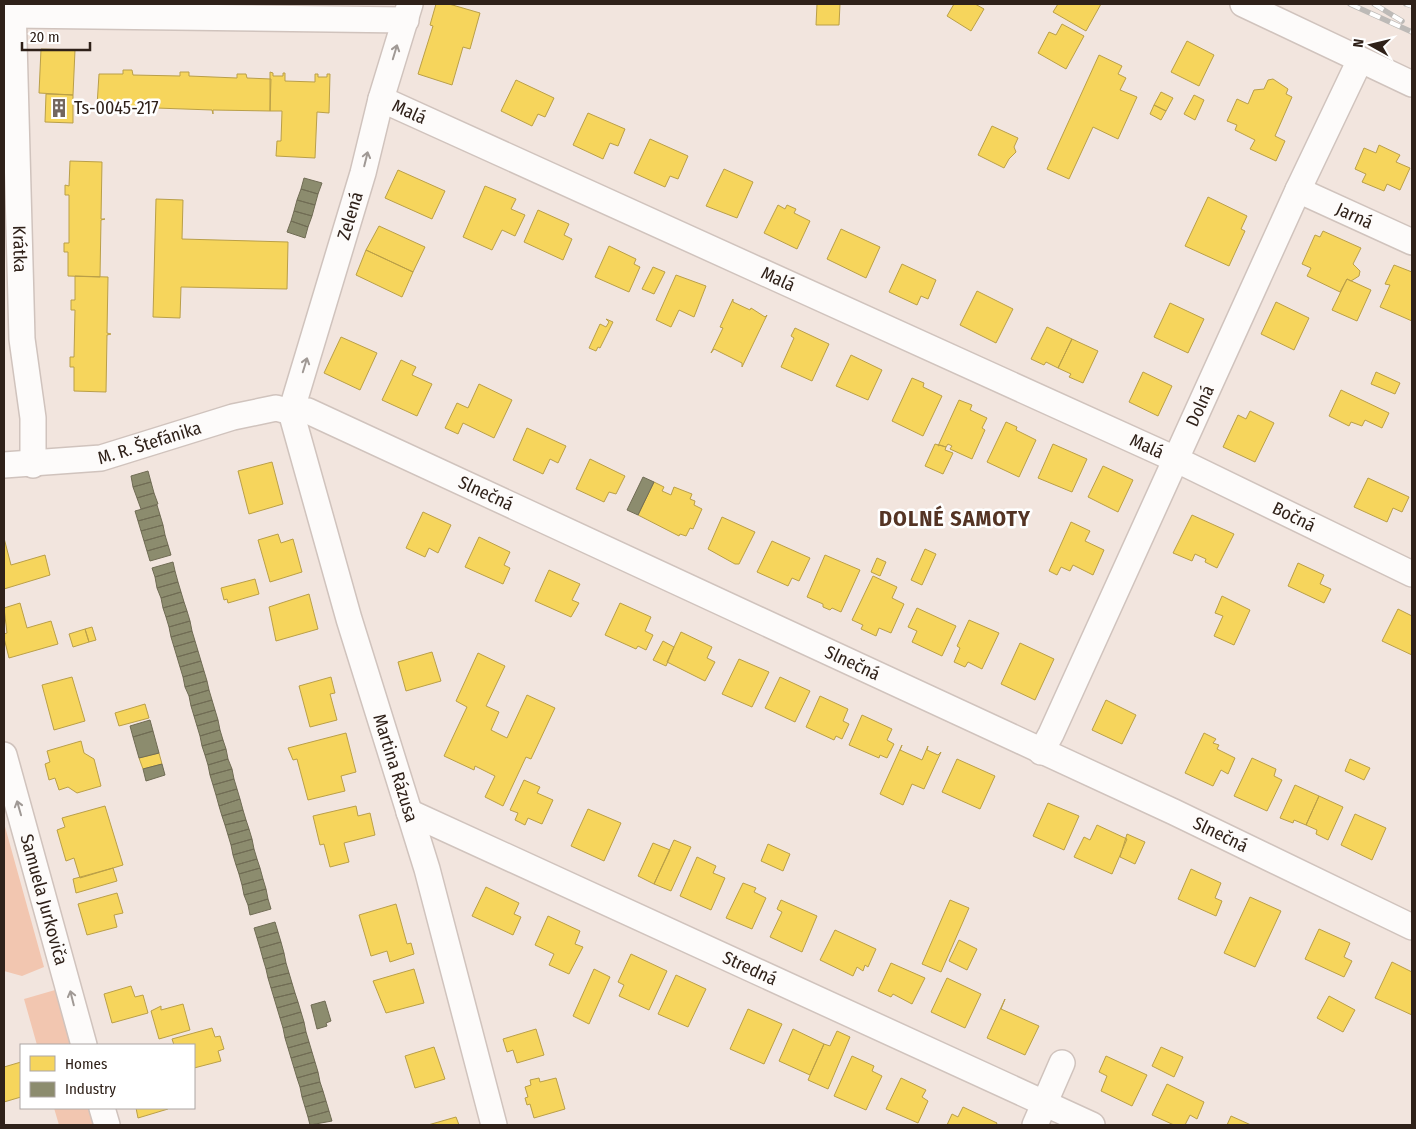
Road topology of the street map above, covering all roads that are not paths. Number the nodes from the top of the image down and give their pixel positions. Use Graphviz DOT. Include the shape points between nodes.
graph roads {
  1 [pos="1243,4"];
  2 [pos="13,10"];
  3 [pos="408,12"];
  4 [pos="1360,60"];
  5 [pos="1412,84"];
  6 [pos="381,99"];
  7 [pos="1298,190"];
  8 [pos="1412,242"];
  9 [pos="291,412"];
  10 [pos="1175,459"];
  11 [pos="4,465"];
  12 [pos="32,465"];
  13 [pos="1412,574"];
  14 [pos="1041,752"];
  15 [pos="4,755"];
  16 [pos="409,812"];
  17 [pos="1412,927"];
  18 [pos="84,1044"];
  19 [pos="1062,1063"];
  20 [pos="102,1109"];
  21 [pos="1040,1114"];
  22 [pos="107,1125"];
  23 [pos="494,1125"];
  24 [pos="1092,1125"];
  1 -- 4 [label="street"];
  2 -- 3 [label="street, Zelená"];
  2 -- 12 [label="street, Krátka" via="22,339 32,418"];
  6 -- 3 [label="street, Zelená, one-way"];
  4 -- 5 [label="street"];
  4 -- 7 [label="street, Dolná"];
  9 -- 6 [label="street, Zelená, one-way" via="363,173"];
  6 -- 10 [label="street, Malá"];
  7 -- 8 [label="street, Jarná"];
  7 -- 10 [label="street, Dolná"];
  9 -- 12 [label="street, M. R. Štefánika" via="276,408 234,418 101,458"];
  9 -- 14 [label="street, Slnečná" via="308,411"];
  9 -- 16 [label="street, Martina Rázusa" via="349,619"];
  10 -- 13 [label="street, Bočná"];
  10 -- 14 [label="street, Dolná"];
  11 -- 12 [label="street, M. R. Štefánika"];
  14 -- 17 [label="street, Slnečná"];
  18 -- 15 [label="street, Samuela Jurkoviča, one-way"];
  16 -- 21 [label="street, Stredná"];
  16 -- 23 [label="street, Martina Rázusa"];
  19 -- 21 [label="street"];
  20 -- 22 [label="street"];
  21 -- 24 [label="street, Stredná"];
}
